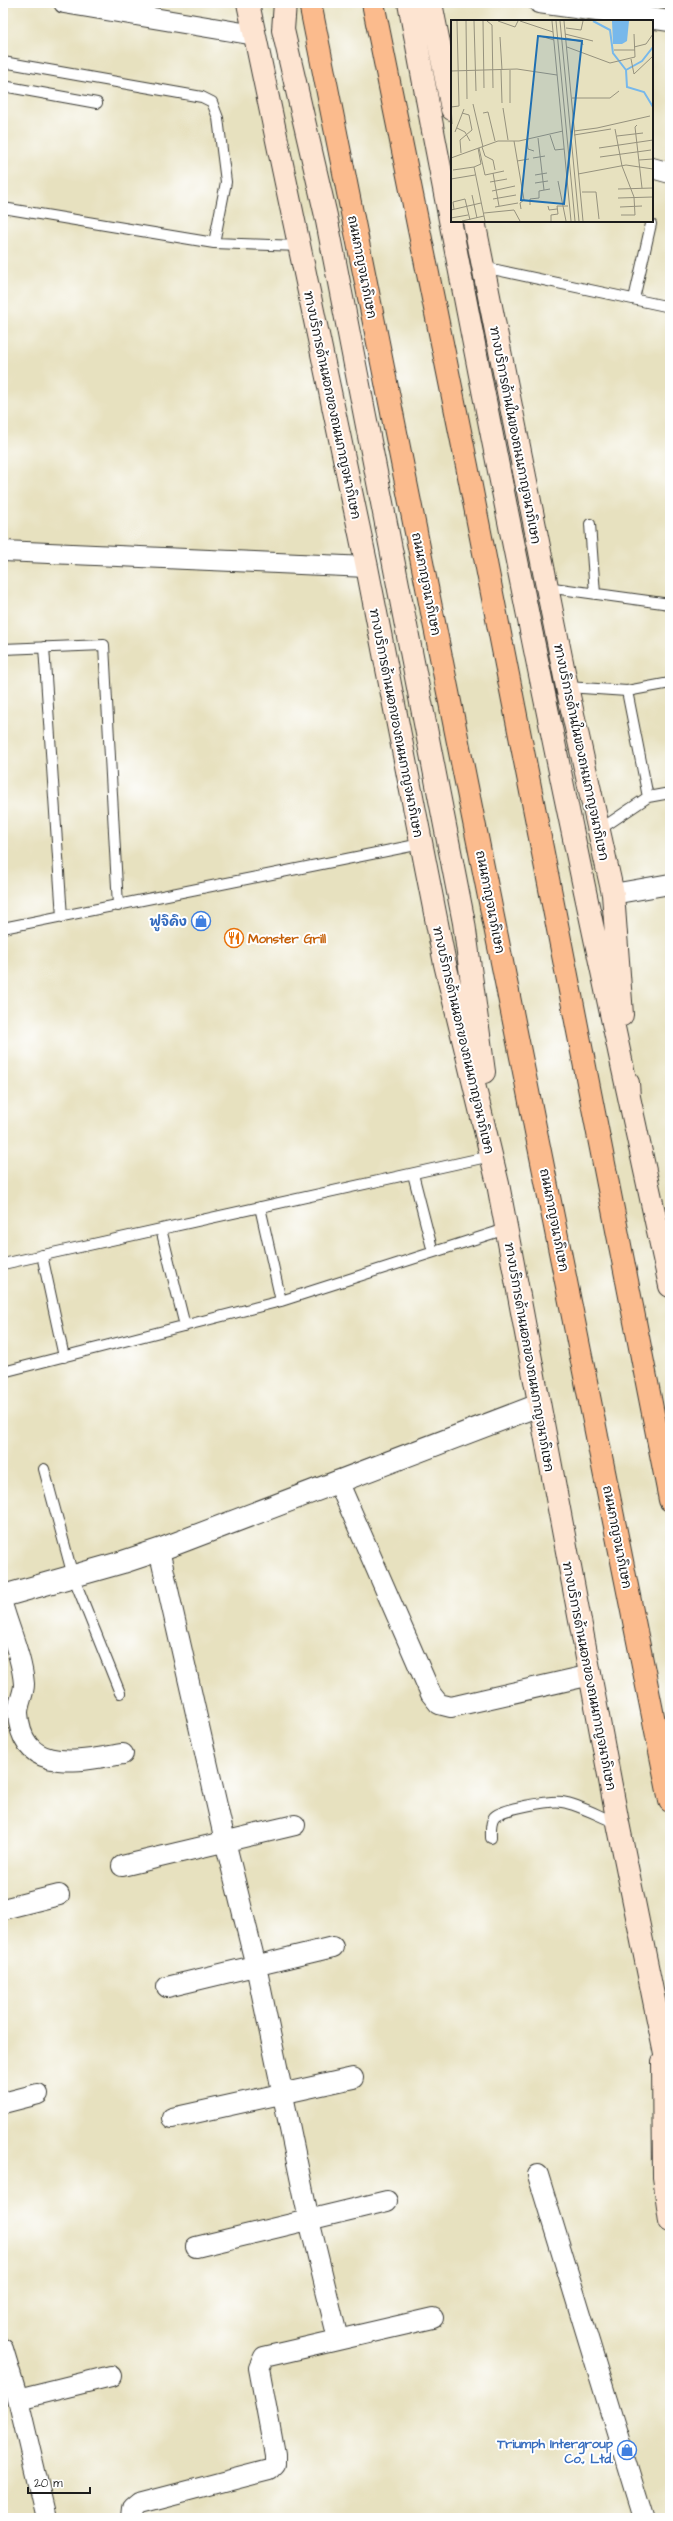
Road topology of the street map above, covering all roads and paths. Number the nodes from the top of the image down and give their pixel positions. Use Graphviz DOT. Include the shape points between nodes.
graph roads {
  1 [pos="64,3"];
  2 [pos="248,3"];
  3 [pos="284,3"];
  4 [pos="310,3"];
  5 [pos="373,3"];
  6 [pos="409,3"];
  7 [pos="431,3"];
  8 [pos="539,3"];
  9 [pos="670,21"];
  10 [pos="255,35"];
  11 [pos="3,62"];
  12 [pos="3,86"];
  13 [pos="97,103"];
  14 [pos="451,104"];
  15 [pos="653,168"];
  16 [pos="670,172"];
  17 [pos="3,208"];
  18 [pos="474,222"];
  19 [pos="651,224"];
  20 [pos="214,242"];
  21 [pos="300,246"];
  22 [pos="483,267"];
  23 [pos="634,299"];
  24 [pos="670,307"];
  25 [pos="590,524"];
  26 [pos="3,551"];
  27 [pos="367,567"];
  28 [pos="546,587"];
  29 [pos="595,594"];
  30 [pos="670,604"];
  31 [pos="44,647"];
  32 [pos="3,649"];
  33 [pos="670,682"];
  34 [pos="567,687"];
  35 [pos="627,691"];
  36 [pos="670,793"];
  37 [pos="648,798"];
  38 [pos="599,830"];
  39 [pos="421,844"];
  40 [pos="670,884"];
  41 [pos="613,894"];
  42 [pos="118,906"];
  43 [pos="62,917"];
  44 [pos="3,928"];
  45 [pos="629,1097"];
  46 [pos="491,1156"];
  47 [pos="413,1174"];
  48 [pos="498,1184"];
  49 [pos="260,1207"];
  50 [pos="161,1229"];
  51 [pos="506,1229"];
  52 [pos="433,1252"];
  53 [pos="42,1255"];
  54 [pos="3,1264"];
  55 [pos="670,1286"];
  56 [pos="281,1301"];
  57 [pos="185,1326"];
  58 [pos="64,1357"];
  59 [pos="3,1372"];
  60 [pos="539,1405"];
  61 [pos="44,1470"];
  62 [pos="338,1481"];
  63 [pos="670,1500"];
  64 [pos="159,1550"];
  65 [pos="73,1576"];
  66 [pos="3,1596"];
  67 [pos="3,1607"];
  68 [pos="591,1675"];
  69 [pos="120,1693"];
  70 [pos="123,1754"];
  71 [pos="670,1801"];
  72 [pos="618,1823"];
  73 [pos="295,1825"];
  74 [pos="491,1838"];
  75 [pos="225,1841"];
  76 [pos="122,1866"];
  77 [pos="59,1895"];
  78 [pos="3,1908"];
  79 [pos="333,1946"];
  80 [pos="256,1966"];
  81 [pos="167,1987"];
  82 [pos="663,2045"];
  83 [pos="353,2078"];
  84 [pos="670,2079"];
  85 [pos="38,2094"];
  86 [pos="283,2094"];
  87 [pos="3,2104"];
  88 [pos="172,2118"];
  89 [pos="538,2175"];
  90 [pos="387,2201"];
  91 [pos="309,2220"];
  92 [pos="670,2221"];
  93 [pos="196,2247"];
  94 [pos="433,2318"];
  95 [pos="338,2339"];
  96 [pos="3,2349"];
  97 [pos="111,2376"];
  98 [pos="18,2399"];
  99 [pos="46,2518"];
  100 [pos="132,2518"];
  101 [pos="643,2518"];
  1 -- 10 [label="street"];
  2 -- 10 [label="main road, ทางบริการด้านนอกของถนนกาญจนาภิเษก"];
  3 -- 48 [label="main road" via="283,30 326,216 464,923"];
  4 -- 71 [label="highway, ถนนกาญจนาภิเษก"];
  5 -- 63 [label="highway" via="467,466"];
  6 -- 45 [label="main road" via="491,440 565,804"];
  7 -- 14 [label="main road"];
  8 -- 9 [label="street"];
  10 -- 21 [label="main road, ทางบริการด้านนอกของถนนกาญจนาภิเษก"];
  11 -- 20 [label="lane" via="202,98 212,102 218,118 226,182"];
  12 -- 13 [label="lane"];
  15 -- 16 [label="street"];
  17 -- 20 [label="lane"];
  18 -- 22 [label="main road, ทางบริการด้านในของถนนกาญจนาภิเษก"];
  19 -- 23 [label="lane"];
  20 -- 21 [label="lane"];
  21 -- 27 [label="main road, ทางบริการด้านนอกของถนนกาญจนาภิเษก"];
  22 -- 23 [label="lane"];
  22 -- 28 [label="main road, ทางบริการด้านในของถนนกาญจนาภิเษก"];
  23 -- 24 [label="lane"];
  25 -- 29 [label="lane"];
  26 -- 27 [label="street"];
  27 -- 39 [label="main road, ทางบริการด้านนอกของถนนกาญจนาภิเษก"];
  28 -- 29 [label="lane"];
  28 -- 34 [label="main road, ทางบริการด้านในของถนนกาญจนาภิเษก"];
  29 -- 30 [label="lane"];
  31 -- 32 [label="lane"];
  31 -- 42 [label="lane" via="104,645"];
  31 -- 43 [label="lane"];
  33 -- 35 [label="lane"];
  34 -- 35 [label="lane"];
  34 -- 38 [label="main road, ทางบริการด้านในของถนนกาญจนาภิเษก"];
  35 -- 37 [label="lane"];
  36 -- 37 [label="lane"];
  37 -- 38 [label="lane"];
  38 -- 41 [label="main road, ทางบริการด้านในของถนนกาญจนาภิเษก"];
  39 -- 42 [label="lane"];
  39 -- 46 [label="main road, ทางบริการด้านนอกของถนนกาญจนาภิเษก" via="445,964"];
  40 -- 41 [label="street"];
  41 -- 45 [label="main road, ทางบริการด้านในของถนนกาญจนาภิเษก"];
  42 -- 43 [label="lane"];
  43 -- 44 [label="lane"];
  45 -- 55 [label="main road, ทางบริการด้านในของถนนกาญจนาภิเษก"];
  46 -- 47 [label="lane"];
  46 -- 48 [label="main road, ทางบริการด้านนอกของถนนกาญจนาภิเษก"];
  47 -- 49 [label="lane"];
  47 -- 52 [label="lane"];
  48 -- 51 [label="main road, ทางบริการด้านนอกของถนนกาญจนาภิเษก"];
  49 -- 50 [label="lane"];
  49 -- 56 [label="lane"];
  50 -- 53 [label="lane"];
  50 -- 57 [label="lane"];
  51 -- 52 [label="lane"];
  51 -- 60 [label="main road, ทางบริการด้านนอกของถนนกาญจนาภิเษก"];
  52 -- 56 [label="lane"];
  53 -- 54 [label="lane"];
  53 -- 58 [label="lane"];
  56 -- 57 [label="lane"];
  57 -- 58 [label="lane"];
  58 -- 59 [label="lane"];
  60 -- 62 [label="street"];
  60 -- 68 [label="main road, ทางบริการด้านนอกของถนนกาญจนาภิเษก"];
  61 -- 65 [label="lane"];
  62 -- 64 [label="street"];
  62 -- 68 [label="street" via="431,1694 439,1704 451,1707"];
  64 -- 65 [label="street"];
  64 -- 75 [label="street"];
  65 -- 66 [label="street"];
  65 -- 69 [label="lane"];
  67 -- 70 [label="street" via="24,1684 18,1711 27,1742 40,1757 64,1762"];
  68 -- 72 [label="main road, ทางบริการด้านนอกของถนนกาญจนาภิเษก"];
  72 -- 74 [label="lane" via="563,1802 552,1802 502,1812 494,1817"];
  72 -- 82 [label="main road, ทางบริการด้านนอกของถนนกาญจนาภิเษก"];
  73 -- 75 [label="street"];
  75 -- 76 [label="street"];
  75 -- 80 [label="street"];
  77 -- 78 [label="street"];
  79 -- 80 [label="street"];
  80 -- 81 [label="street"];
  80 -- 86 [label="street"];
  82 -- 84 [label="main road, ทางบริการด้านนอกของถนนกาญจนาภิเษก"];
  82 -- 92 [label="main road" via="664,2177"];
  83 -- 86 [label="street"];
  85 -- 87 [label="street"];
  86 -- 88 [label="street"];
  86 -- 91 [label="street"];
  89 -- 101 [label="street"];
  90 -- 91 [label="street"];
  91 -- 93 [label="street"];
  91 -- 95 [label="street"];
  94 -- 95 [label="street"];
  95 -- 100 [label="street" via="264,2357 259,2368 275,2454 275,2464 269,2470 138,2504 133,2509"];
  96 -- 98 [label="street"];
  97 -- 98 [label="street"];
  98 -- 99 [label="street"];
}
